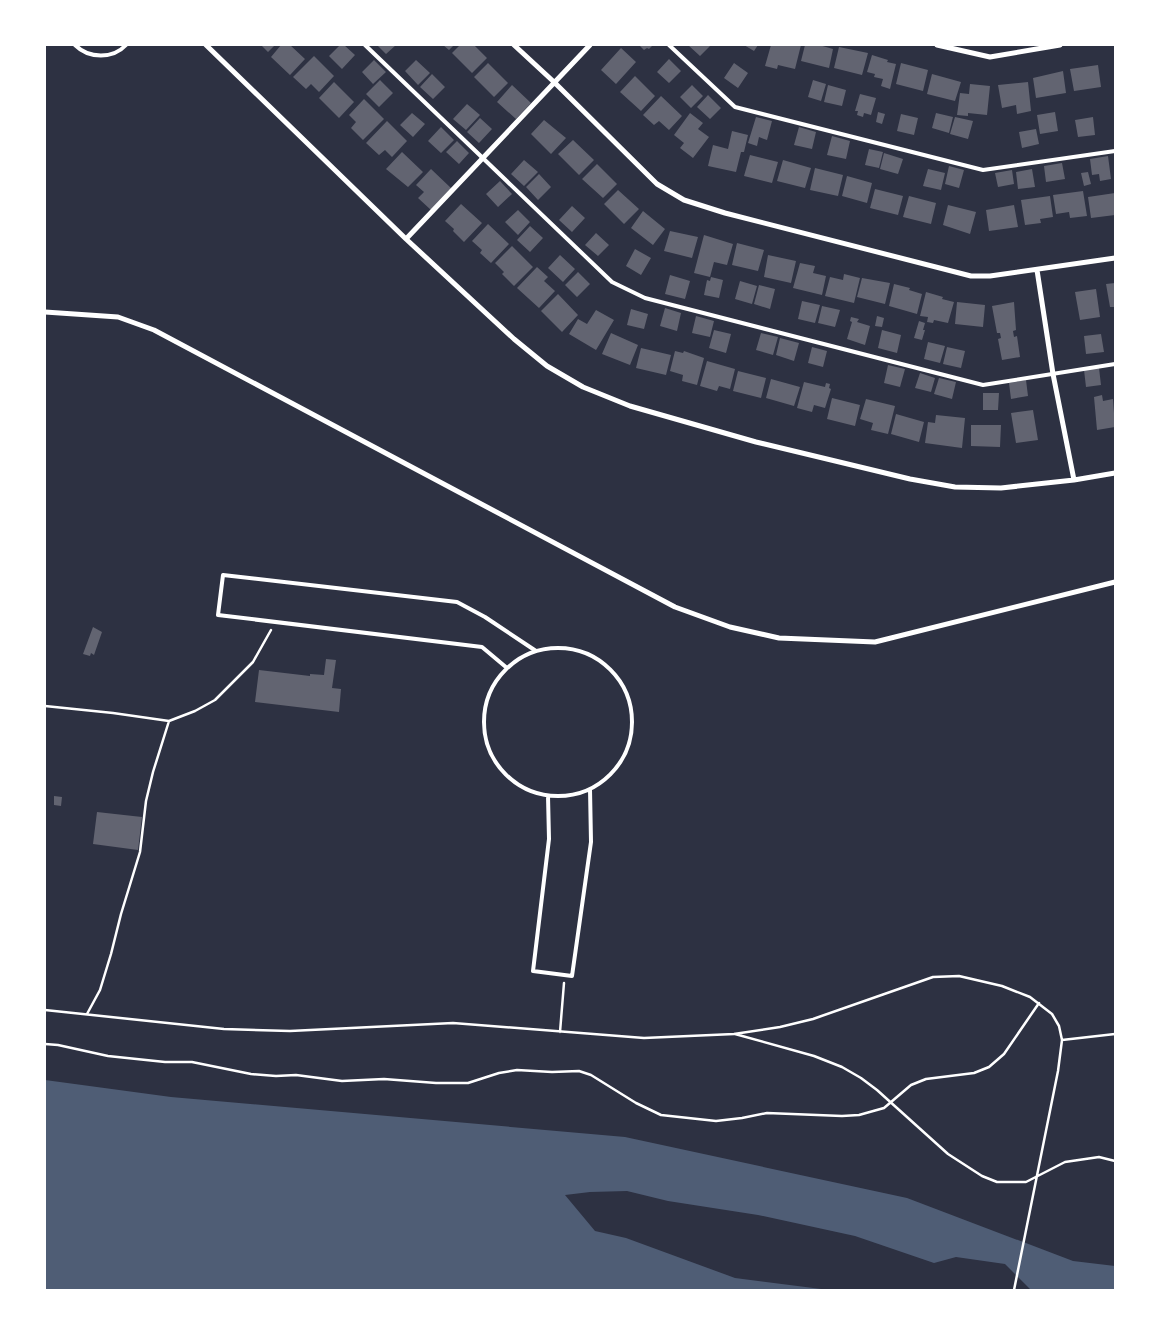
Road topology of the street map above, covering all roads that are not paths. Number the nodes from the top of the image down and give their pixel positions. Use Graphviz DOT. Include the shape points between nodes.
graph roads {
  1 [pos="75,45"];
  2 [pos="126,45"];
  3 [pos="206,45"];
  4 [pos="366,45"];
  5 [pos="514,45"];
  6 [pos="590,45"];
  7 [pos="669,45"];
  8 [pos="937,45"];
  9 [pos="1060,45"];
  10 [pos="554,82"];
  11 [pos="1115,151"];
  12 [pos="483,159"];
  13 [pos="406,239"];
  14 [pos="1115,258"];
  15 [pos="1037,270"];
  16 [pos="45,312"];
  17 [pos="1115,364"];
  18 [pos="1053,374"];
  19 [pos="1115,473"];
  20 [pos="1074,480"];
  21 [pos="1115,582"];
  22 [pos="536,651"];
  23 [pos="507,668"];
  24 [pos="590,790"];
  25 [pos="548,796"];
  1 -- 2 [label="lane" via="96,56 119,53"];
  3 -- 13 [label="street"];
  4 -- 12 [label="lane"];
  5 -- 10 [label="street"];
  6 -- 10 [label="street"];
  7 -- 11 [label="lane" via="735,107 983,170"];
  8 -- 9 [label="street" via="990,57"];
  10 -- 12 [label="street"];
  10 -- 15 [label="street" via="657,184 684,200 971,276"];
  12 -- 13 [label="street"];
  12 -- 18 [label="lane" via="612,282 644,298 983,386"];
  13 -- 20 [label="street" via="530,353 565,377 606,398 756,442 955,487 1001,488"];
  14 -- 15 [label="street"];
  15 -- 18 [label="street"];
  16 -- 21 [label="street" via="118,317 154,330 675,607 730,627 779,638 875,642"];
  17 -- 18 [label="lane"];
  18 -- 20 [label="street"];
  19 -- 20 [label="street"];
  22 -- 23 [label="lane"];
  22 -- 23 [label="lane" via="457,602 223,575 218,615 482,647"];
  22 -- 24 [label="lane" via="562,648 582,652 598,660 614,674 628,697 632,720 628,745 613,772"];
  23 -- 25 [label="lane" via="489,695 484,717 487,746 508,777 518,785"];
  24 -- 25 [label="lane" via="575,795"];
  24 -- 25 [label="lane" via="591,842 572,976 533,971 549,838"];
}
